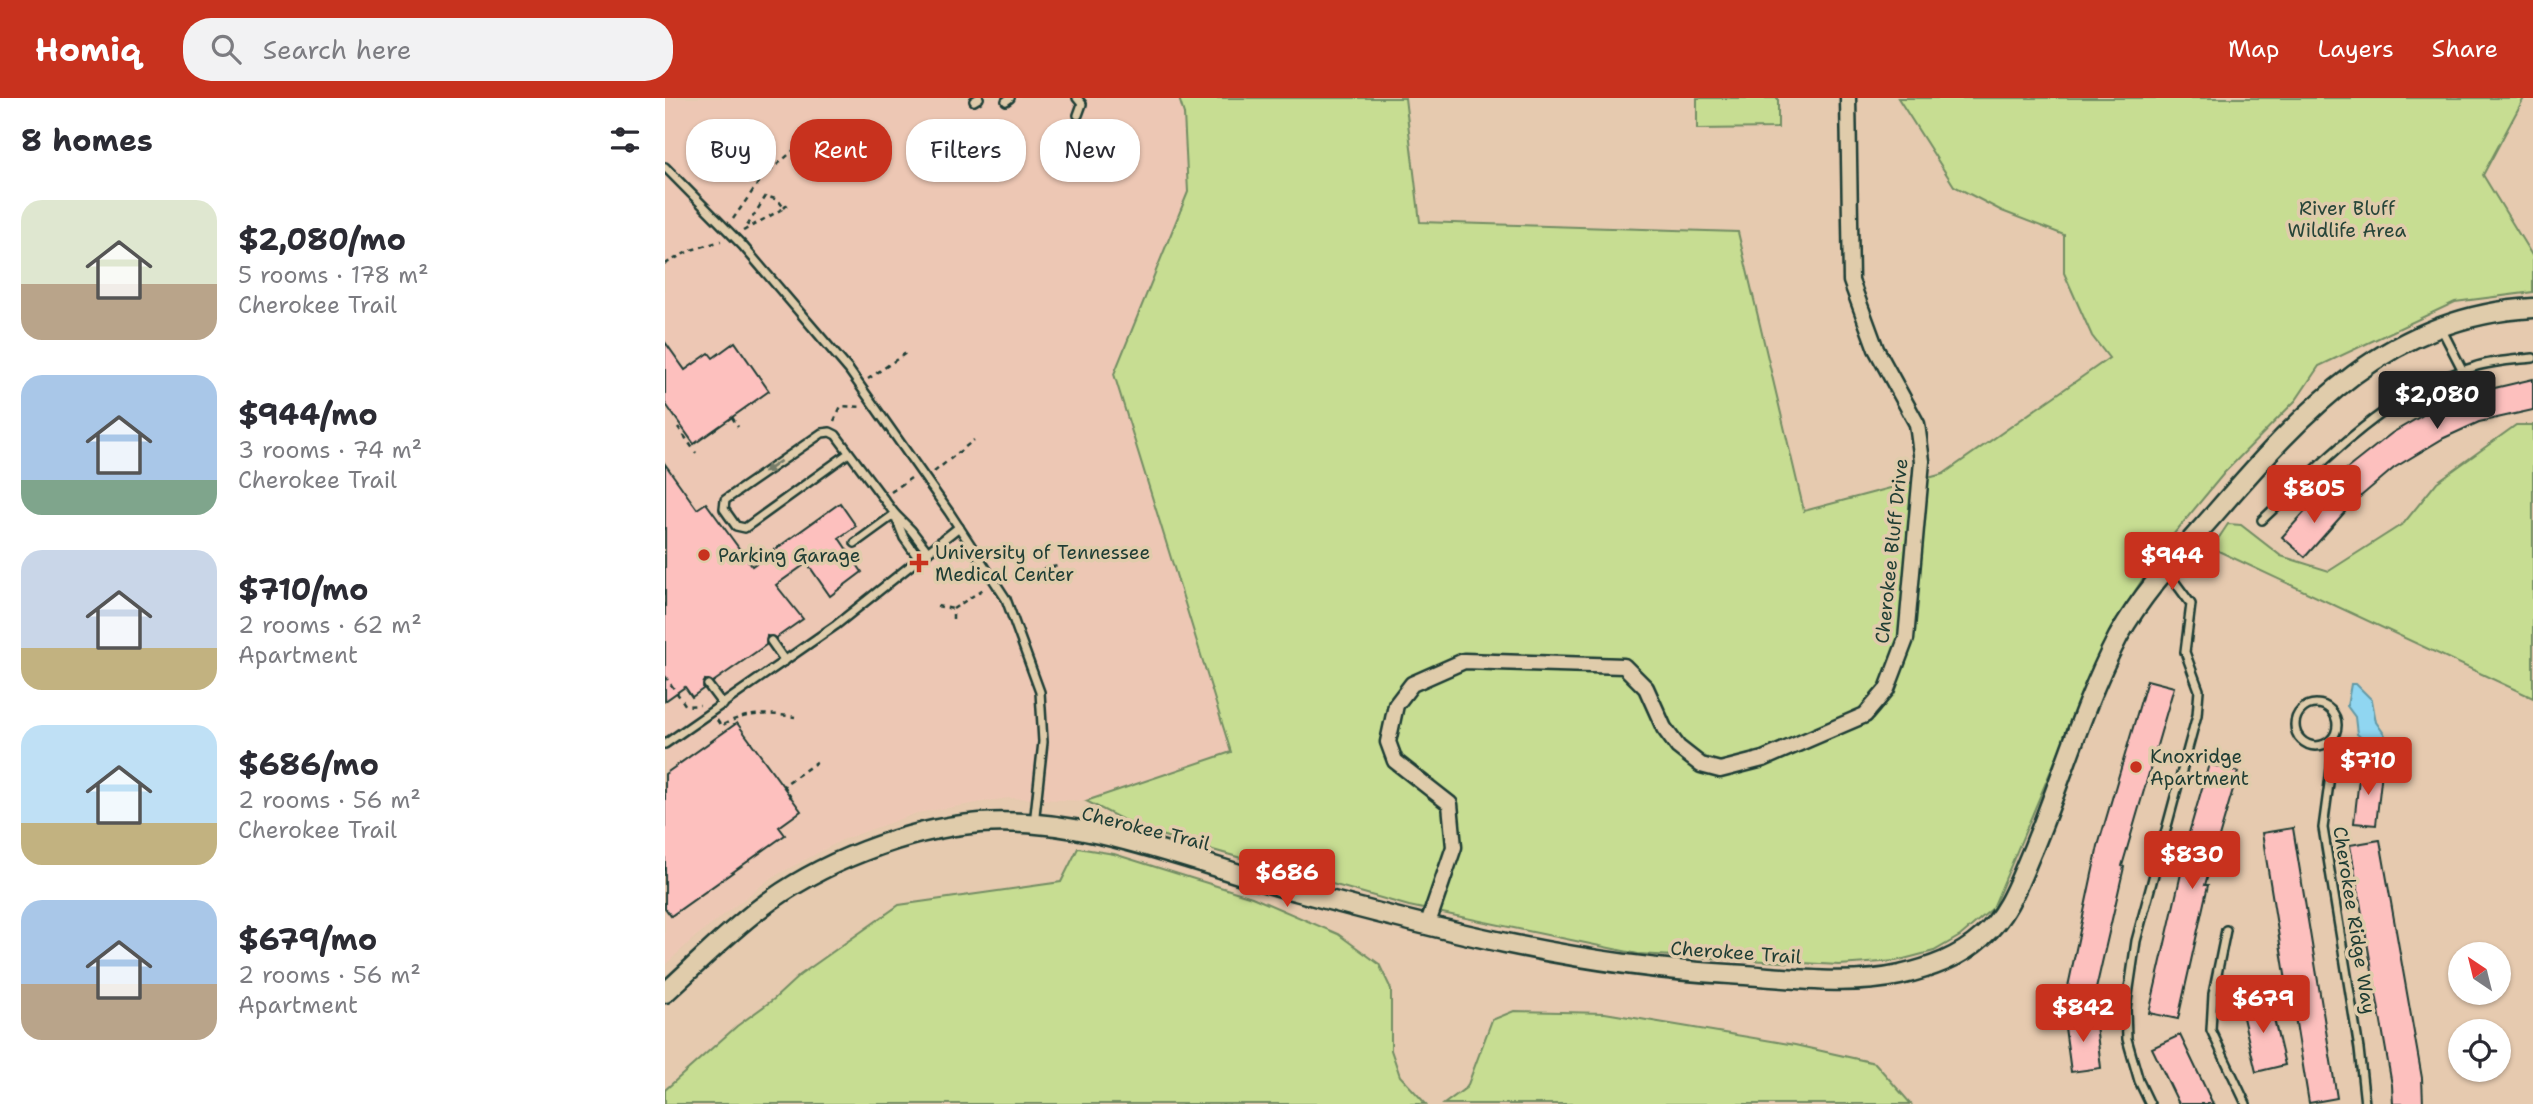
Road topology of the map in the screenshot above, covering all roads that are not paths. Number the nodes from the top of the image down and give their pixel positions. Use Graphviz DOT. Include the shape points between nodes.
graph roads {
  1 [pos="1077,98"];
  2 [pos="1848,98"];
  3 [pos="1078,115"];
  4 [pos="665,167"];
  5 [pos="2533,308"];
  6 [pos="2440,327"];
  7 [pos="2533,358"];
  8 [pos="2463,371"];
  9 [pos="849,453"];
  10 [pos="895,514"];
  11 [pos="2262,520"];
  12 [pos="959,527"];
  13 [pos="855,543"];
  14 [pos="928,552"];
  15 [pos="919,559"];
  16 [pos="2166,569"];
  17 [pos="771,641"];
  18 [pos="785,661"];
  19 [pos="708,685"];
  20 [pos="723,705"];
  21 [pos="2332,740"];
  22 [pos="665,744"];
  23 [pos="1034,824"];
  24 [pos="1427,926"];
  25 [pos="2226,930"];
  26 [pos="665,993"];
  27 [pos="2150,1104"];
  28 [pos="2246,1104"];
  29 [pos="2365,1104"];
  1 -- 3 [label="lane" via="1082,104"];
  2 -- 24 [label="street, Cherokee Bluff Drive" via="1851,281 1876,349 1917,424 1922,461 1906,639 1887,690 1865,715 1763,759 1720,770 1701,765 1678,747 1646,688 1624,666 1464,661 1412,684 1396,705 1388,742 1395,761 1450,804 1454,847"];
  4 -- 12 [label="lane" via="734,236 849,370"];
  5 -- 6 [label="street, Cherokee Trail" via="2473,316"];
  6 -- 8 [label="lane"];
  6 -- 16 [label="street, Cherokee Trail" via="2374,359 2326,395"];
  7 -- 8 [label="lane"];
  8 -- 11 [label="lane" via="2418,390 2368,421"];
  9 -- 9 [label="lane, one-way" via="836,435 822,433 725,500 724,509 736,526 745,528"];
  9 -- 10 [label="lane"];
  10 -- 13 [label="lane"];
  10 -- 14 [label="lane"];
  10 -- 15 [label="lane"];
  12 -- 14 [label="lane"];
  12 -- 23 [label="lane" via="1006,599 1040,691 1043,743"];
  14 -- 15 [label="lane"];
  15 -- 18 [label="lane"];
  16 -- 24 [label="street, Cherokee Trail" via="2121,633 2102,671 2008,907 1984,937 1948,960 1898,976 1856,980 1694,972 1608,963"];
  16 -- 27 [label="lane" via="2191,604 2185,652 2199,690 2197,715 2136,941 2126,1009 2127,1040"];
  17 -- 18 [label="lane"];
  18 -- 20 [label="lane"];
  19 -- 20 [label="lane"];
  20 -- 22 [label="lane"];
  21 -- 21 [label="lane, Cherokee Ridge Way" via="2337,728 2330,709 2318,704 2299,712 2295,726 2299,739 2319,747"];
  21 -- 29 [label="lane, Cherokee Ridge Way" via="2323,828"];
  23 -- 24 [label="street, Cherokee Trail" via="1129,841"];
  23 -- 26 [label="street, Cherokee Trail" via="979,823 912,836 837,863 758,909"];
  25 -- 28 [label="lane" via="2211,1030"];
}
